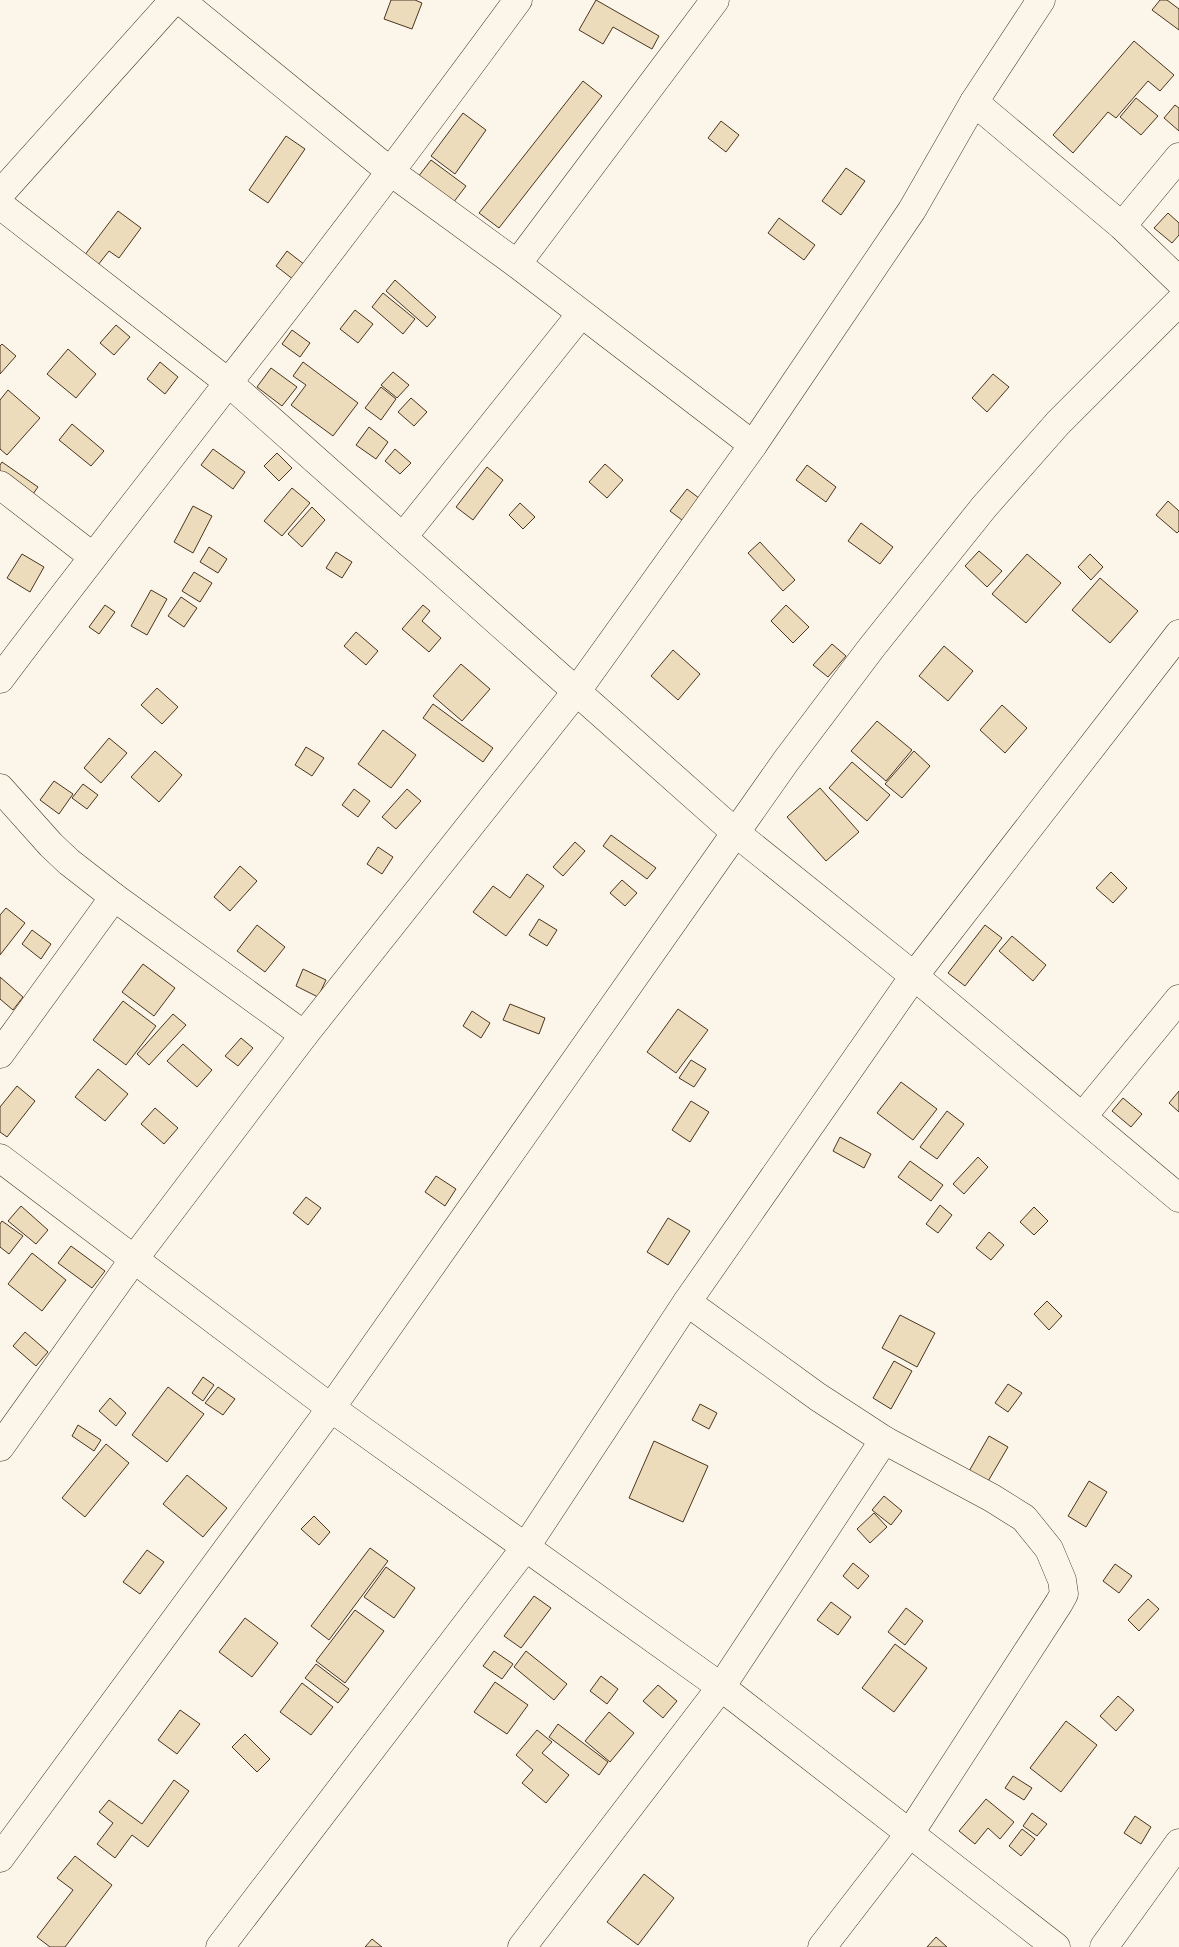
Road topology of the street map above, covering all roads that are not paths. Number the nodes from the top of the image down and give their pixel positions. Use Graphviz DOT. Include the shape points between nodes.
graph roads {
  1 [pos="174,0"];
  2 [pos="180,0"];
  3 [pos="518,0"];
  4 [pos="715,0"];
  5 [pos="1042,0"];
  6 [pos="974,102"];
  7 [pos="1179,156"];
  8 [pos="390,172"];
  9 [pos="0,194"];
  10 [pos="0,204"];
  11 [pos="1122,226"];
  12 [pos="517,264"];
  13 [pos="1179,281"];
  14 [pos="1179,302"];
  15 [pos="581,314"];
  16 [pos="229,383"];
  17 [pos="753,445"];
  18 [pos="0,484"];
  19 [pos="403,537"];
  20 [pos="92,556"];
  21 [pos="1179,634"];
  22 [pos="0,678"];
  23 [pos="576,692"];
  24 [pos="0,788"];
  25 [pos="736,833"];
  26 [pos="114,897"];
  27 [pos="914,976"];
  28 [pos="1179,999"];
  29 [pos="304,1035"];
  30 [pos="0,1054"];
  31 [pos="1083,1116"];
  32 [pos="0,1158"];
  33 [pos="1179,1198"];
  34 [pos="134,1259"];
  35 [pos="687,1302"];
  36 [pos="331,1408"];
  37 [pos="884,1440"];
  38 [pos="0,1447"];
  39 [pos="525,1548"];
  40 [pos="721,1687"];
  41 [pos="910,1833"];
  42 [pos="1179,1843"];
  43 [pos="0,1858"];
  44 [pos="220,1947"];
  45 [pos="522,1947"];
  46 [pos="822,1947"];
  47 [pos="1056,1947"];
  48 [pos="1104,1947"];
  1 -- 9 [label="street"];
  2 -- 8 [label="street"];
  3 -- 8 [label="street"];
  4 -- 12 [label="street"];
  5 -- 6 [label="street"];
  6 -- 11 [label="street"];
  6 -- 17 [label="street" via="912,210"];
  7 -- 11 [label="street"];
  8 -- 12 [label="street"];
  8 -- 16 [label="street"];
  10 -- 16 [label="street"];
  11 -- 13 [label="street"];
  12 -- 15 [label="street"];
  14 -- 25 [label="street" via="1058,423 984,507 872,647"];
  15 -- 17 [label="street"];
  15 -- 19 [label="street"];
  16 -- 19 [label="street"];
  16 -- 20 [label="street"];
  17 -- 23 [label="street"];
  18 -- 20 [label="street"];
  19 -- 23 [label="street"];
  20 -- 22 [label="street"];
  21 -- 27 [label="street"];
  23 -- 25 [label="street"];
  23 -- 29 [label="street"];
  24 -- 26 [label="street" via="50,845"];
  25 -- 27 [label="street"];
  25 -- 36 [label="street"];
  26 -- 29 [label="street"];
  26 -- 30 [label="street"];
  27 -- 31 [label="street"];
  27 -- 35 [label="street"];
  28 -- 31 [label="street"];
  29 -- 34 [label="street"];
  31 -- 33 [label="street"];
  32 -- 34 [label="street"];
  34 -- 36 [label="street"];
  34 -- 38 [label="street"];
  35 -- 37 [label="street" via="818,1397"];
  35 -- 39 [label="street"];
  36 -- 39 [label="street"];
  36 -- 43 [label="street"];
  37 -- 40 [label="street"];
  37 -- 41 [label="street" via="1024,1518 1049,1549 1062,1580 1064,1594"];
  39 -- 40 [label="street"];
  39 -- 44 [label="street"];
  40 -- 41 [label="street"];
  40 -- 45 [label="street"];
  41 -- 46 [label="street"];
  41 -- 47 [label="street"];
  42 -- 48 [label="street"];
}
